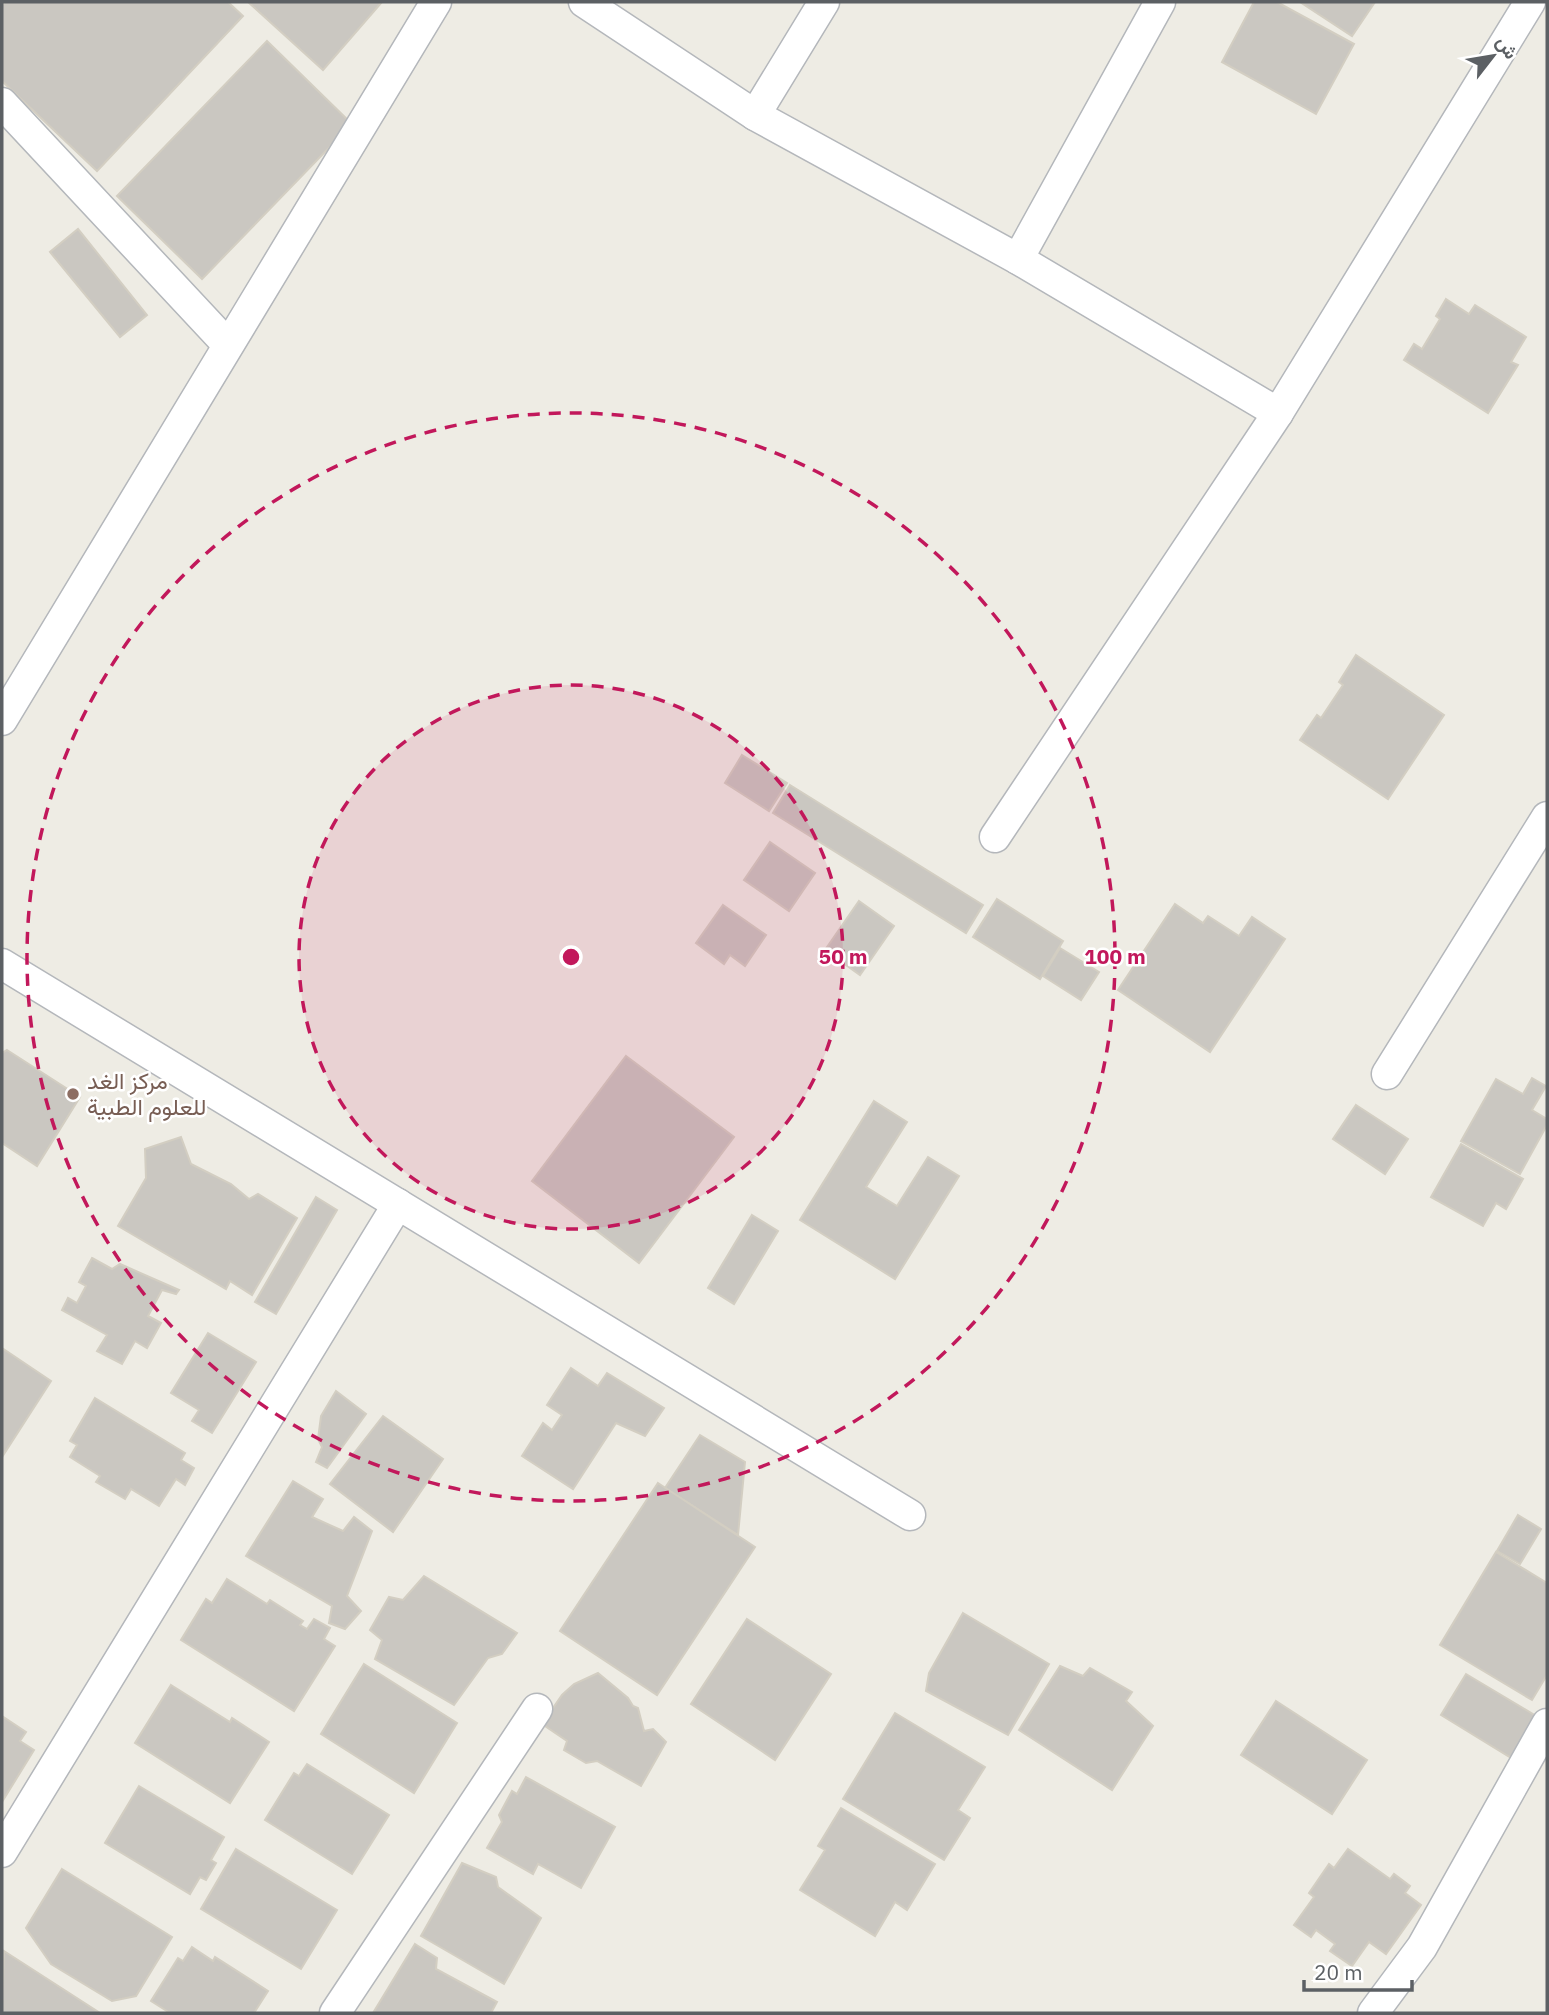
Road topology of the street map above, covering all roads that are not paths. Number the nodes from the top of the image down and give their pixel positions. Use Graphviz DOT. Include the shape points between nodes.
graph roads {
  1 [pos="436,2"];
  2 [pos="584,2"];
  3 [pos="824,2"];
  4 [pos="1160,2"];
  5 [pos="1530,2"];
  6 [pos="2,103"];
  7 [pos="755,115"];
  8 [pos="1018,259"];
  9 [pos="228,345"];
  10 [pos="1278,413"];
  11 [pos="2,720"];
  12 [pos="1547,817"];
  13 [pos="995,837"];
  14 [pos="2,964"];
  15 [pos="1387,1074"];
  16 [pos="398,1204"];
  17 [pos="910,1515"];
  18 [pos="537,1709"];
  19 [pos="1547,1724"];
  20 [pos="2,1852"];
  21 [pos="335,2013"];
  22 [pos="1373,2013"];
  1 -- 9 [label="street"];
  2 -- 7 [label="street"];
  3 -- 7 [label="street"];
  4 -- 8 [label="street"];
  5 -- 10 [label="street"];
  6 -- 9 [label="street"];
  7 -- 8 [label="street"];
  8 -- 10 [label="street"];
  9 -- 11 [label="street"];
  10 -- 13 [label="street"];
  12 -- 15 [label="street"];
  14 -- 16 [label="street"];
  16 -- 17 [label="street"];
  16 -- 20 [label="street"];
  18 -- 21 [label="street"];
  19 -- 22 [label="street" via="1422,1947"];
}
